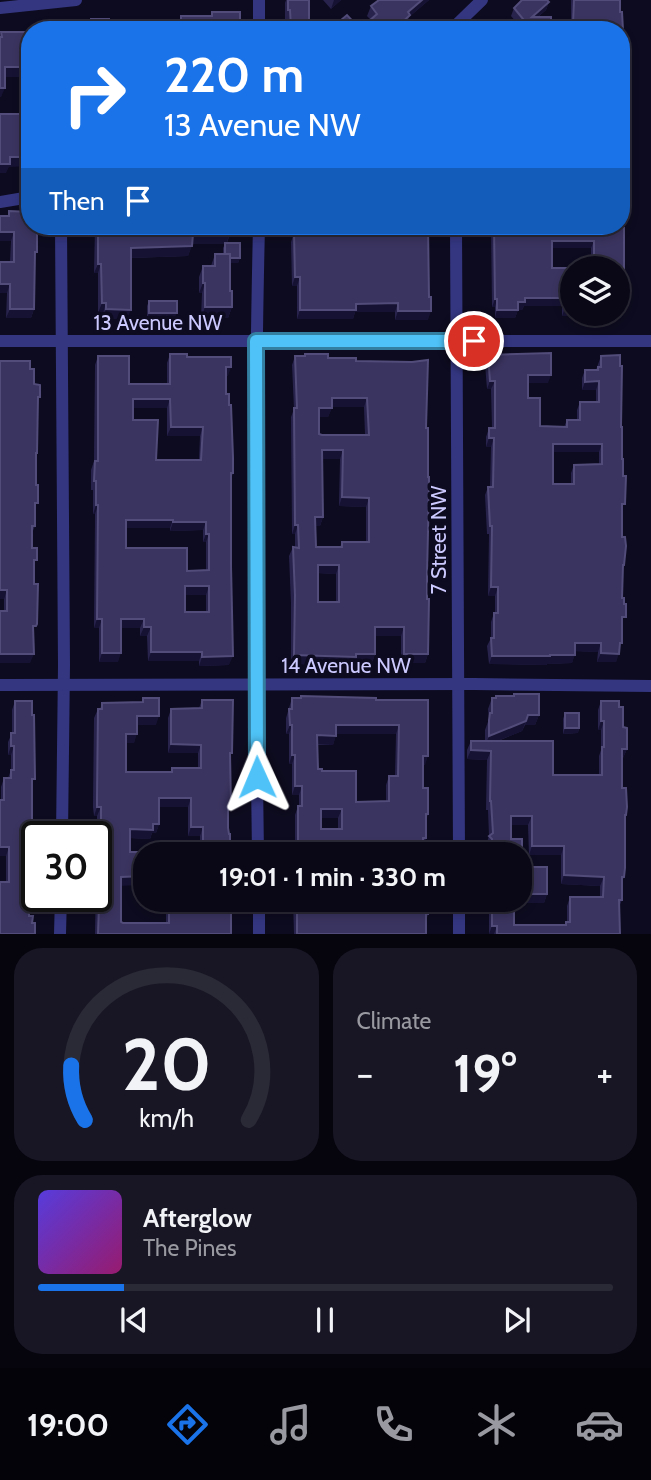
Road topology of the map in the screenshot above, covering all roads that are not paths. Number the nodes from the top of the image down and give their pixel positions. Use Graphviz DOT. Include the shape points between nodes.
graph roads {
  1 [pos="76,0"];
  2 [pos="259,0"];
  3 [pos="482,0"];
  4 [pos="0,8"];
  5 [pos="260,21"];
  6 [pos="461,21"];
  7 [pos="21,199"];
  8 [pos="0,202"];
  9 [pos="61,235"];
  10 [pos="259,235"];
  11 [pos="456,235"];
  12 [pos="0,341"];
  13 [pos="63,341"];
  14 [pos="256,341"];
  15 [pos="456,341"];
  16 [pos="651,341"];
  17 [pos="458,684"];
  18 [pos="0,685"];
  19 [pos="63,685"];
  20 [pos="256,685"];
  21 [pos="651,686"];
  22 [pos="62,821"];
  23 [pos="258,842"];
  24 [pos="458,842"];
  25 [pos="61,912"];
  26 [pos="259,912"];
  27 [pos="458,912"];
  28 [pos="61,934"];
  29 [pos="259,934"];
  30 [pos="458,934"];
  1 -- 4 [label="street"];
  2 -- 5 [label="street"];
  3 -- 6 [label="street"];
  7 -- 8 [label="street"];
  9 -- 13 [label="street"];
  10 -- 14 [label="street"];
  11 -- 15 [label="street, 7 Street NW"];
  12 -- 13 [label="street, 13 Avenue NW"];
  13 -- 14 [label="street, 13 Avenue NW"];
  13 -- 19 [label="street"];
  14 -- 15 [label="street, 13 Avenue NW"];
  14 -- 20 [label="street"];
  15 -- 16 [label="street, 13 Avenue NW"];
  15 -- 17 [label="street, 7 Street NW"];
  17 -- 20 [label="street, 14 Avenue NW"];
  17 -- 21 [label="street, 14 Avenue NW"];
  17 -- 24 [label="street, 7 Street NW"];
  18 -- 19 [label="street, 14 Avenue NW"];
  19 -- 20 [label="street, 14 Avenue NW"];
  19 -- 22 [label="street"];
  20 -- 23 [label="street"];
  25 -- 28 [label="street"];
  26 -- 29 [label="street"];
  27 -- 30 [label="street"];
}
